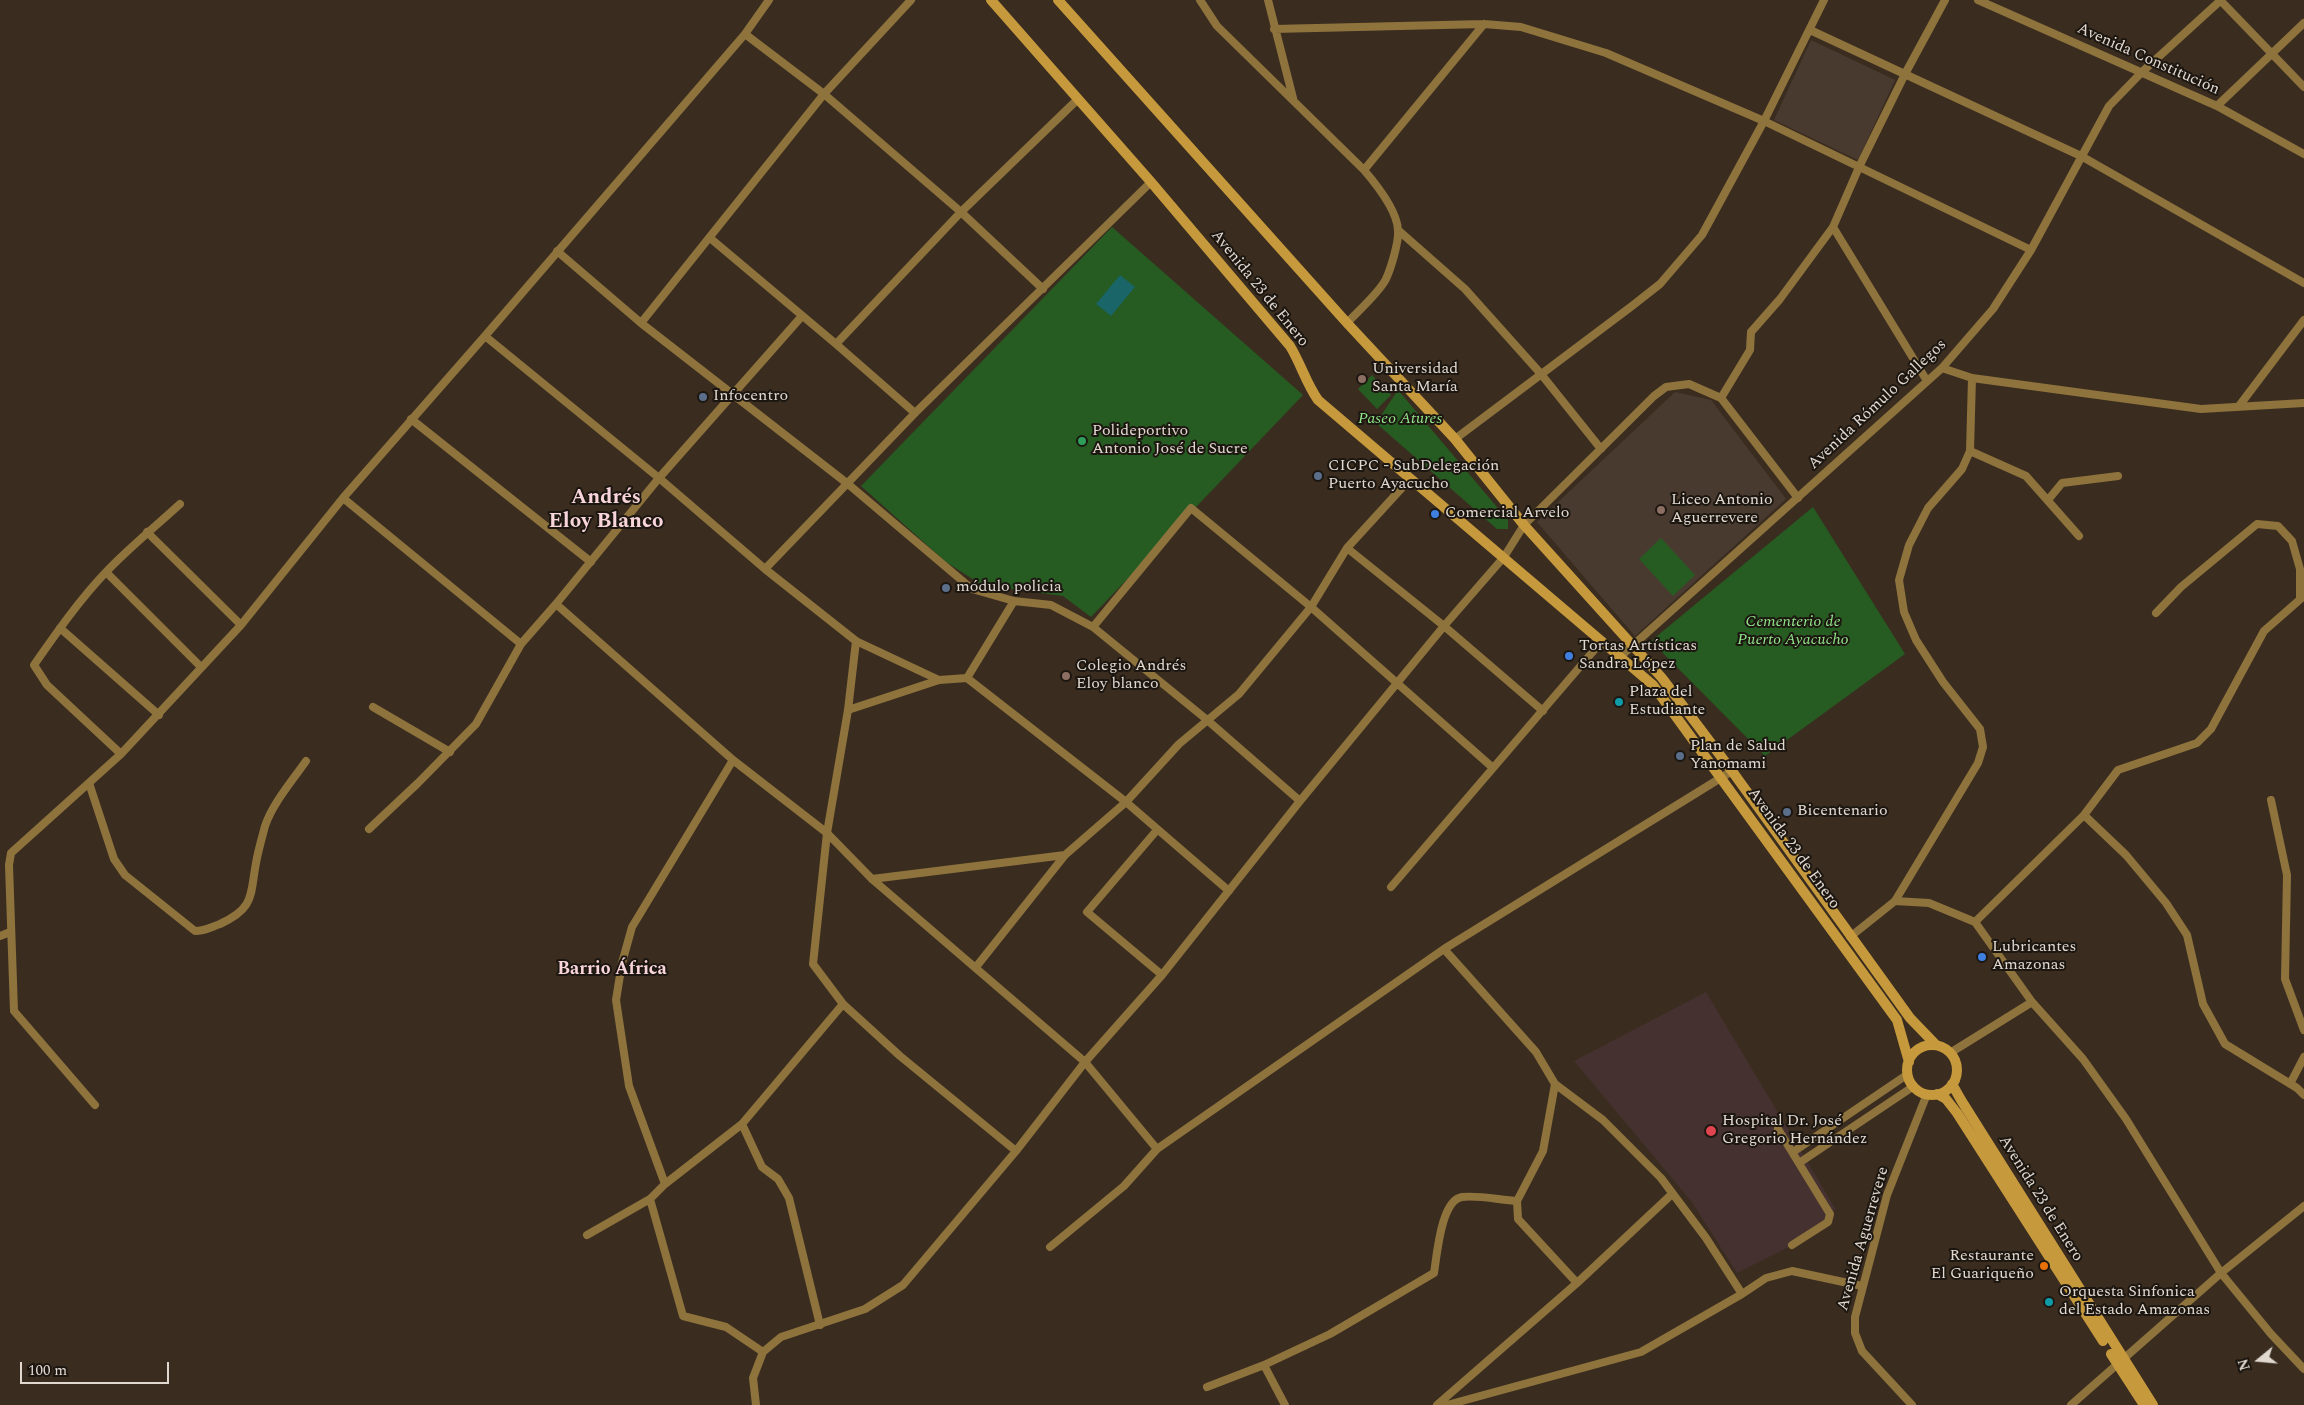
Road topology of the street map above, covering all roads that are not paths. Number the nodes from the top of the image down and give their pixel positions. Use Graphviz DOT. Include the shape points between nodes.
graph roads {
  1 [pos="769,0"];
  2 [pos="911,0"];
  3 [pos="991,0"];
  4 [pos="1058,0"];
  5 [pos="1200,0"];
  6 [pos="1268,0"];
  7 [pos="1824,0"];
  8 [pos="1945,0"];
  9 [pos="1978,0"];
  10 [pos="2220,0"];
  11 [pos="2304,23"];
  12 [pos="1484,24"];
  13 [pos="1274,28"];
  14 [pos="1810,30"];
  15 [pos="745,34"];
  16 [pos="2272,52"];
  17 [pos="2142,72"];
  18 [pos="1905,74"];
  19 [pos="2304,87"];
  20 [pos="824,94"];
  21 [pos="1078,99"];
  22 [pos="1293,100"];
  23 [pos="2217,106"];
  24 [pos="1764,121"];
  25 [pos="2303,151"];
  26 [pos="2081,156"];
  27 [pos="1860,165"];
  28 [pos="1364,170"];
  29 [pos="1151,182"];
  30 [pos="961,212"];
  31 [pos="1833,227"];
  32 [pos="1398,230"];
  33 [pos="710,238"];
  34 [pos="2031,250"];
  35 [pos="557,251"];
  36 [pos="2304,283"];
  37 [pos="1043,289"];
  38 [pos="802,316"];
  39 [pos="2304,320"];
  40 [pos="1347,322"];
  41 [pos="641,323"];
  42 [pos="485,336"];
  43 [pos="836,344"];
  44 [pos="1942,368"];
  45 [pos="1541,374"];
  46 [pos="1972,378"];
  47 [pos="1927,381"];
  48 [pos="731,395"];
  49 [pos="1721,398"];
  50 [pos="2304,403"];
  51 [pos="2239,406"];
  52 [pos="915,413"];
  53 [pos="412,419"];
  54 [pos="1454,438"];
  55 [pos="1601,449"];
  56 [pos="1970,451"];
  57 [pos="2118,476"];
  58 [pos="659,478"];
  59 [pos="1410,479"];
  60 [pos="848,484"];
  61 [pos="342,498"];
  62 [pos="1798,498"];
  63 [pos="2048,500"];
  64 [pos="180,504"];
  65 [pos="1524,525"];
  66 [pos="147,532"];
  67 [pos="2079,536"];
  68 [pos="1347,548"];
  69 [pos="1504,557"];
  70 [pos="591,562"];
  71 [pos="765,569"];
  72 [pos="106,572"];
  73 [pos="2302,597"];
  74 [pos="1014,601"];
  75 [pos="556,604"];
  76 [pos="1311,608"];
  77 [pos="2156,613"];
  78 [pos="241,625"];
  79 [pos="1444,626"];
  80 [pos="60,628"];
  81 [pos="1093,628"];
  82 [pos="856,641"];
  83 [pos="1602,641"];
  84 [pos="521,644"];
  85 [pos="1632,645"];
  86 [pos="1621,656"];
  87 [pos="202,667"];
  88 [pos="967,678"];
  89 [pos="939,680"];
  90 [pos="1397,685"];
  91 [pos="373,707"];
  92 [pos="848,710"];
  93 [pos="1543,711"];
  94 [pos="159,715"];
  95 [pos="1206,720"];
  96 [pos="450,752"];
  97 [pos="121,754"];
  98 [pos="733,760"];
  99 [pos="306,761"];
  100 [pos="1492,767"];
  101 [pos="1732,771"];
  102 [pos="1722,776"];
  103 [pos="89,783"];
  104 [pos="2271,800"];
  105 [pos="1300,801"];
  106 [pos="1126,802"];
  107 [pos="2084,815"];
  108 [pos="369,829"];
  109 [pos="1157,830"];
  110 [pos="826,833"];
  111 [pos="1065,855"];
  112 [pos="872,879"];
  113 [pos="1391,887"];
  114 [pos="1229,892"];
  115 [pos="1895,901"];
  116 [pos="1975,922"];
  117 [pos="10,932"];
  118 [pos="0,936"];
  119 [pos="1850,937"];
  120 [pos="1444,949"];
  121 [pos="976,968"];
  122 [pos="1162,975"];
  123 [pos="2032,1002"];
  124 [pos="843,1004"];
  125 [pos="2304,1030"];
  126 [pos="1936,1045"];
  127 [pos="1950,1053"];
  128 [pos="2304,1057"];
  129 [pos="1085,1062"];
  130 [pos="1909,1062"];
  131 [pos="1908,1074"];
  132 [pos="1555,1084"];
  133 [pos="1952,1084"];
  134 [pos="2290,1084"];
  135 [pos="1914,1086"];
  136 [pos="1932,1094"];
  137 [pos="2304,1095"];
  138 [pos="95,1105"];
  139 [pos="742,1124"];
  140 [pos="1778,1129"];
  141 [pos="1157,1149"];
  142 [pos="1016,1151"];
  143 [pos="1793,1152"];
  144 [pos="1799,1163"];
  145 [pos="664,1184"];
  146 [pos="1672,1194"];
  147 [pos="650,1199"];
  148 [pos="1517,1201"];
  149 [pos="2304,1206"];
  150 [pos="587,1235"];
  151 [pos="1792,1245"];
  152 [pos="1050,1246"];
  153 [pos="2221,1274"];
  154 [pos="1577,1283"];
  155 [pos="1862,1286"];
  156 [pos="1742,1294"];
  157 [pos="820,1324"];
  158 [pos="763,1352"];
  159 [pos="2120,1362"];
  160 [pos="1264,1366"];
  161 [pos="2304,1369"];
  162 [pos="1207,1387"];
  163 [pos="756,1405"];
  164 [pos="1285,1405"];
  165 [pos="1437,1405"];
  166 [pos="1447,1405"];
  167 [pos="1912,1405"];
  168 [pos="2071,1405"];
  169 [pos="2144,1405"];
  170 [pos="2153,1405"];
  1 -- 15 [label="street"];
  2 -- 20 [label="street"];
  3 -- 21 [label="main road, Avenida 23 de Enero"];
  4 -- 40 [label="main road, Avenida 23 de Enero"];
  5 -- 22 [label="street" via="1218,26"];
  6 -- 13 [label="street"];
  7 -- 14 [label="street"];
  8 -- 18 [label="street"];
  9 -- 17 [label="street, Avenida Constitución"];
  10 -- 16 [label="street"];
  10 -- 17 [label="street, Avenida Rómulo Gallegos"];
  11 -- 16 [label="street"];
  12 -- 13 [label="street"];
  12 -- 24 [label="street" via="1521,27 1606,53"];
  12 -- 28 [label="street"];
  13 -- 22 [label="street"];
  14 -- 18 [label="street"];
  14 -- 24 [label="street"];
  15 -- 20 [label="street"];
  15 -- 35 [label="street"];
  16 -- 19 [label="street"];
  16 -- 23 [label="street"];
  17 -- 23 [label="street, Avenida Constitución"];
  17 -- 26 [label="street, Avenida Rómulo Gallegos" via="2109,106"];
  18 -- 26 [label="street"];
  18 -- 27 [label="street"];
  20 -- 30 [label="street"];
  20 -- 33 [label="street"];
  21 -- 29 [label="main road, Avenida 23 de Enero"];
  21 -- 30 [label="street"];
  22 -- 28 [label="street"];
  23 -- 25 [label="street, Avenida Constitución"];
  24 -- 27 [label="street"];
  24 -- 45 [label="street" via="1702,235 1675,268 1660,284"];
  26 -- 34 [label="street, Avenida Rómulo Gallegos"];
  26 -- 36 [label="street"];
  27 -- 31 [label="street"];
  27 -- 34 [label="street"];
  28 -- 32 [label="street" via="1386,200"];
  29 -- 37 [label="street"];
  29 -- 59 [label="main road, Avenida 23 de Enero" via="1290,346 1318,400"];
  30 -- 37 [label="street"];
  30 -- 43 [label="street"];
  31 -- 47 [label="street"];
  31 -- 49 [label="street" via="1780,299 1751,332 1750,350"];
  32 -- 40 [label="street" via="1385,280"];
  32 -- 45 [label="street" via="1465,289"];
  33 -- 38 [label="street"];
  33 -- 41 [label="street"];
  34 -- 44 [label="street, Avenida Rómulo Gallegos" via="1993,309"];
  35 -- 41 [label="street"];
  35 -- 42 [label="street"];
  37 -- 52 [label="street"];
  38 -- 43 [label="street"];
  38 -- 48 [label="street"];
  39 -- 51 [label="street"];
  40 -- 54 [label="main road, Avenida 23 de Enero"];
  41 -- 48 [label="street"];
  42 -- 53 [label="street"];
  42 -- 58 [label="street"];
  43 -- 52 [label="street"];
  44 -- 46 [label="street"];
  44 -- 47 [label="street, Avenida Rómulo Gallegos"];
  45 -- 54 [label="street"];
  45 -- 55 [label="street"];
  46 -- 51 [label="street" via="2201,408"];
  46 -- 56 [label="street"];
  47 -- 62 [label="street, Avenida Rómulo Gallegos"];
  48 -- 58 [label="street"];
  48 -- 60 [label="street"];
  49 -- 55 [label="street" via="1688,384 1666,387"];
  49 -- 62 [label="street"];
  50 -- 51 [label="street"];
  52 -- 60 [label="street"];
  53 -- 61 [label="street"];
  53 -- 70 [label="street"];
  54 -- 65 [label="main road, Avenida 23 de Enero"];
  55 -- 65 [label="street"];
  56 -- 63 [label="street" via="2026,476"];
  56 -- 115 [label="street" via="1962,469 1928,508 1908,545 1899,580 1904,612 1916,640 1943,682 1980,729 1983,747 1978,762"];
  57 -- 63 [label="street" via="2062,483"];
  58 -- 70 [label="street"];
  58 -- 71 [label="street"];
  59 -- 68 [label="street"];
  59 -- 69 [label="main road, Avenida 23 de Enero"];
  60 -- 71 [label="street"];
  60 -- 74 [label="street" via="972,589"];
  61 -- 78 [label="street"];
  61 -- 84 [label="street"];
  62 -- 85 [label="street, Avenida Rómulo Gallegos"];
  63 -- 67 [label="street"];
  64 -- 66 [label="street"];
  65 -- 69 [label="street"];
  65 -- 85 [label="main road, Avenida 23 de Enero"];
  66 -- 72 [label="street"];
  66 -- 78 [label="street"];
  68 -- 76 [label="street"];
  68 -- 79 [label="street"];
  69 -- 79 [label="street"];
  69 -- 83 [label="main road, Avenida 23 de Enero"];
  70 -- 75 [label="street"];
  71 -- 82 [label="street"];
  72 -- 80 [label="street"];
  72 -- 87 [label="street"];
  73 -- 77 [label="street" via="2300,569 2292,541 2278,526 2256,524 2181,587"];
  73 -- 107 [label="street" via="2264,631 2211,729 2197,743 2118,770"];
  74 -- 81 [label="street" via="1051,606"];
  74 -- 88 [label="street"];
  75 -- 84 [label="street"];
  75 -- 98 [label="street"];
  76 -- 81 [label="street" via="1191,508"];
  76 -- 90 [label="street"];
  76 -- 95 [label="street" via="1238,694"];
  78 -- 87 [label="street"];
  79 -- 90 [label="street"];
  79 -- 93 [label="street"];
  80 -- 94 [label="street"];
  80 -- 97 [label="street" via="34,665 47,685"];
  81 -- 95 [label="street"];
  82 -- 89 [label="street"];
  82 -- 92 [label="street"];
  83 -- 86 [label="main road, Avenida 23 de Enero"];
  83 -- 93 [label="street"];
  84 -- 96 [label="street" via="476,724"];
  85 -- 86 [label="street, Avenida Rómulo Gallegos"];
  85 -- 101 [label="main road, Avenida 23 de Enero" via="1662,678"];
  86 -- 102 [label="main road, Avenida 23 de Enero" via="1653,685"];
  87 -- 94 [label="street"];
  88 -- 89 [label="street"];
  88 -- 106 [label="street"];
  89 -- 92 [label="street"];
  90 -- 100 [label="street"];
  90 -- 105 [label="street"];
  91 -- 96 [label="street"];
  92 -- 110 [label="street"];
  93 -- 100 [label="street"];
  94 -- 97 [label="street"];
  95 -- 105 [label="street"];
  95 -- 106 [label="street" via="1179,744"];
  96 -- 108 [label="street"];
  97 -- 103 [label="street"];
  98 -- 110 [label="street"];
  98 -- 145 [label="street" via="632,927 622,963 616,1000 629,1086"];
  99 -- 103 [label="street" via="266,825 256,864 254,890 244,908 230,919 203,931 195,931 125,875 114,859"];
  100 -- 113 [label="street"];
  101 -- 102 [label="street"];
  101 -- 119 [label="main road, Avenida 23 de Enero"];
  102 -- 120 [label="street"];
  102 -- 130 [label="main road, Avenida 23 de Enero" via="1898,1020"];
  103 -- 117 [label="street" via="11,852"];
  104 -- 125 [label="street" via="2287,875 2285,979"];
  105 -- 114 [label="street"];
  106 -- 109 [label="street"];
  106 -- 111 [label="street"];
  107 -- 116 [label="street"];
  107 -- 134 [label="street" via="2132,862 2187,935 2203,1004 2225,1044"];
  109 -- 114 [label="street"];
  109 -- 122 [label="street" via="1087,912"];
  110 -- 112 [label="street"];
  110 -- 124 [label="street" via="813,964"];
  111 -- 112 [label="street"];
  111 -- 121 [label="street"];
  112 -- 121 [label="street"];
  114 -- 122 [label="street"];
  115 -- 116 [label="street" via="1929,903"];
  115 -- 119 [label="street"];
  116 -- 123 [label="street"];
  117 -- 118 [label="street"];
  117 -- 138 [label="street" via="14,1011"];
  119 -- 126 [label="main road, Avenida 23 de Enero" via="1910,1018"];
  120 -- 132 [label="street" via="1536,1052"];
  120 -- 141 [label="street"];
  121 -- 129 [label="street"];
  122 -- 129 [label="street"];
  123 -- 127 [label="street"];
  123 -- 153 [label="street" via="2084,1060 2126,1119"];
  124 -- 139 [label="street"];
  124 -- 142 [label="street" via="900,1056"];
  126 -- 127 [label="main road, Avenida 23 de Enero"];
  126 -- 130 [label="main road" via="1916,1050"];
  127 -- 133 [label="main road" via="1957,1068"];
  128 -- 134 [label="street"];
  129 -- 141 [label="street"];
  129 -- 142 [label="street"];
  130 -- 131 [label="main road, Avenida 23 de Enero"];
  131 -- 135 [label="main road"];
  131 -- 143 [label="street"];
  132 -- 146 [label="street" via="1603,1120 1661,1178"];
  132 -- 148 [label="street" via="1543,1151"];
  133 -- 136 [label="main road"];
  133 -- 159 [label="main road, Avenida 23 de Enero"];
  134 -- 137 [label="street"];
  135 -- 136 [label="main road, Avenida 23 de Enero"];
  135 -- 144 [label="street"];
  136 -- 155 [label="street, Avenida Aguerrevere" via="1888,1195"];
  136 -- 159 [label="main road, Avenida 23 de Enero" via="1946,1099 1958,1113"];
  139 -- 145 [label="street"];
  139 -- 157 [label="street" via="762,1167 778,1179 788,1198"];
  140 -- 143 [label="street"];
  141 -- 152 [label="street" via="1124,1186"];
  142 -- 157 [label="street" via="903,1284 865,1308"];
  143 -- 144 [label="street"];
  144 -- 151 [label="street" via="1830,1214 1828,1222"];
  145 -- 147 [label="street"];
  146 -- 154 [label="street"];
  146 -- 156 [label="street" via="1706,1238"];
  147 -- 150 [label="street"];
  147 -- 158 [label="street" via="683,1316 726,1327"];
  148 -- 154 [label="street" via="1518,1219"];
  148 -- 160 [label="street" via="1461,1197 1450,1205 1442,1225 1434,1273 1330,1334"];
  149 -- 153 [label="street"];
  153 -- 159 [label="street"];
  153 -- 161 [label="street"];
  154 -- 165 [label="street"];
  155 -- 156 [label="street" via="1792,1271 1766,1278"];
  155 -- 167 [label="street, Avenida Aguerrevere" via="1855,1333 1862,1351"];
  156 -- 166 [label="street" via="1641,1352"];
  157 -- 158 [label="street" via="781,1337"];
  158 -- 163 [label="street" via="753,1378"];
  159 -- 168 [label="street"];
  159 -- 169 [label="main road, Avenida 23 de Enero"];
  159 -- 170 [label="main road, Avenida 23 de Enero"];
  160 -- 162 [label="street"];
  160 -- 164 [label="street"];
}
